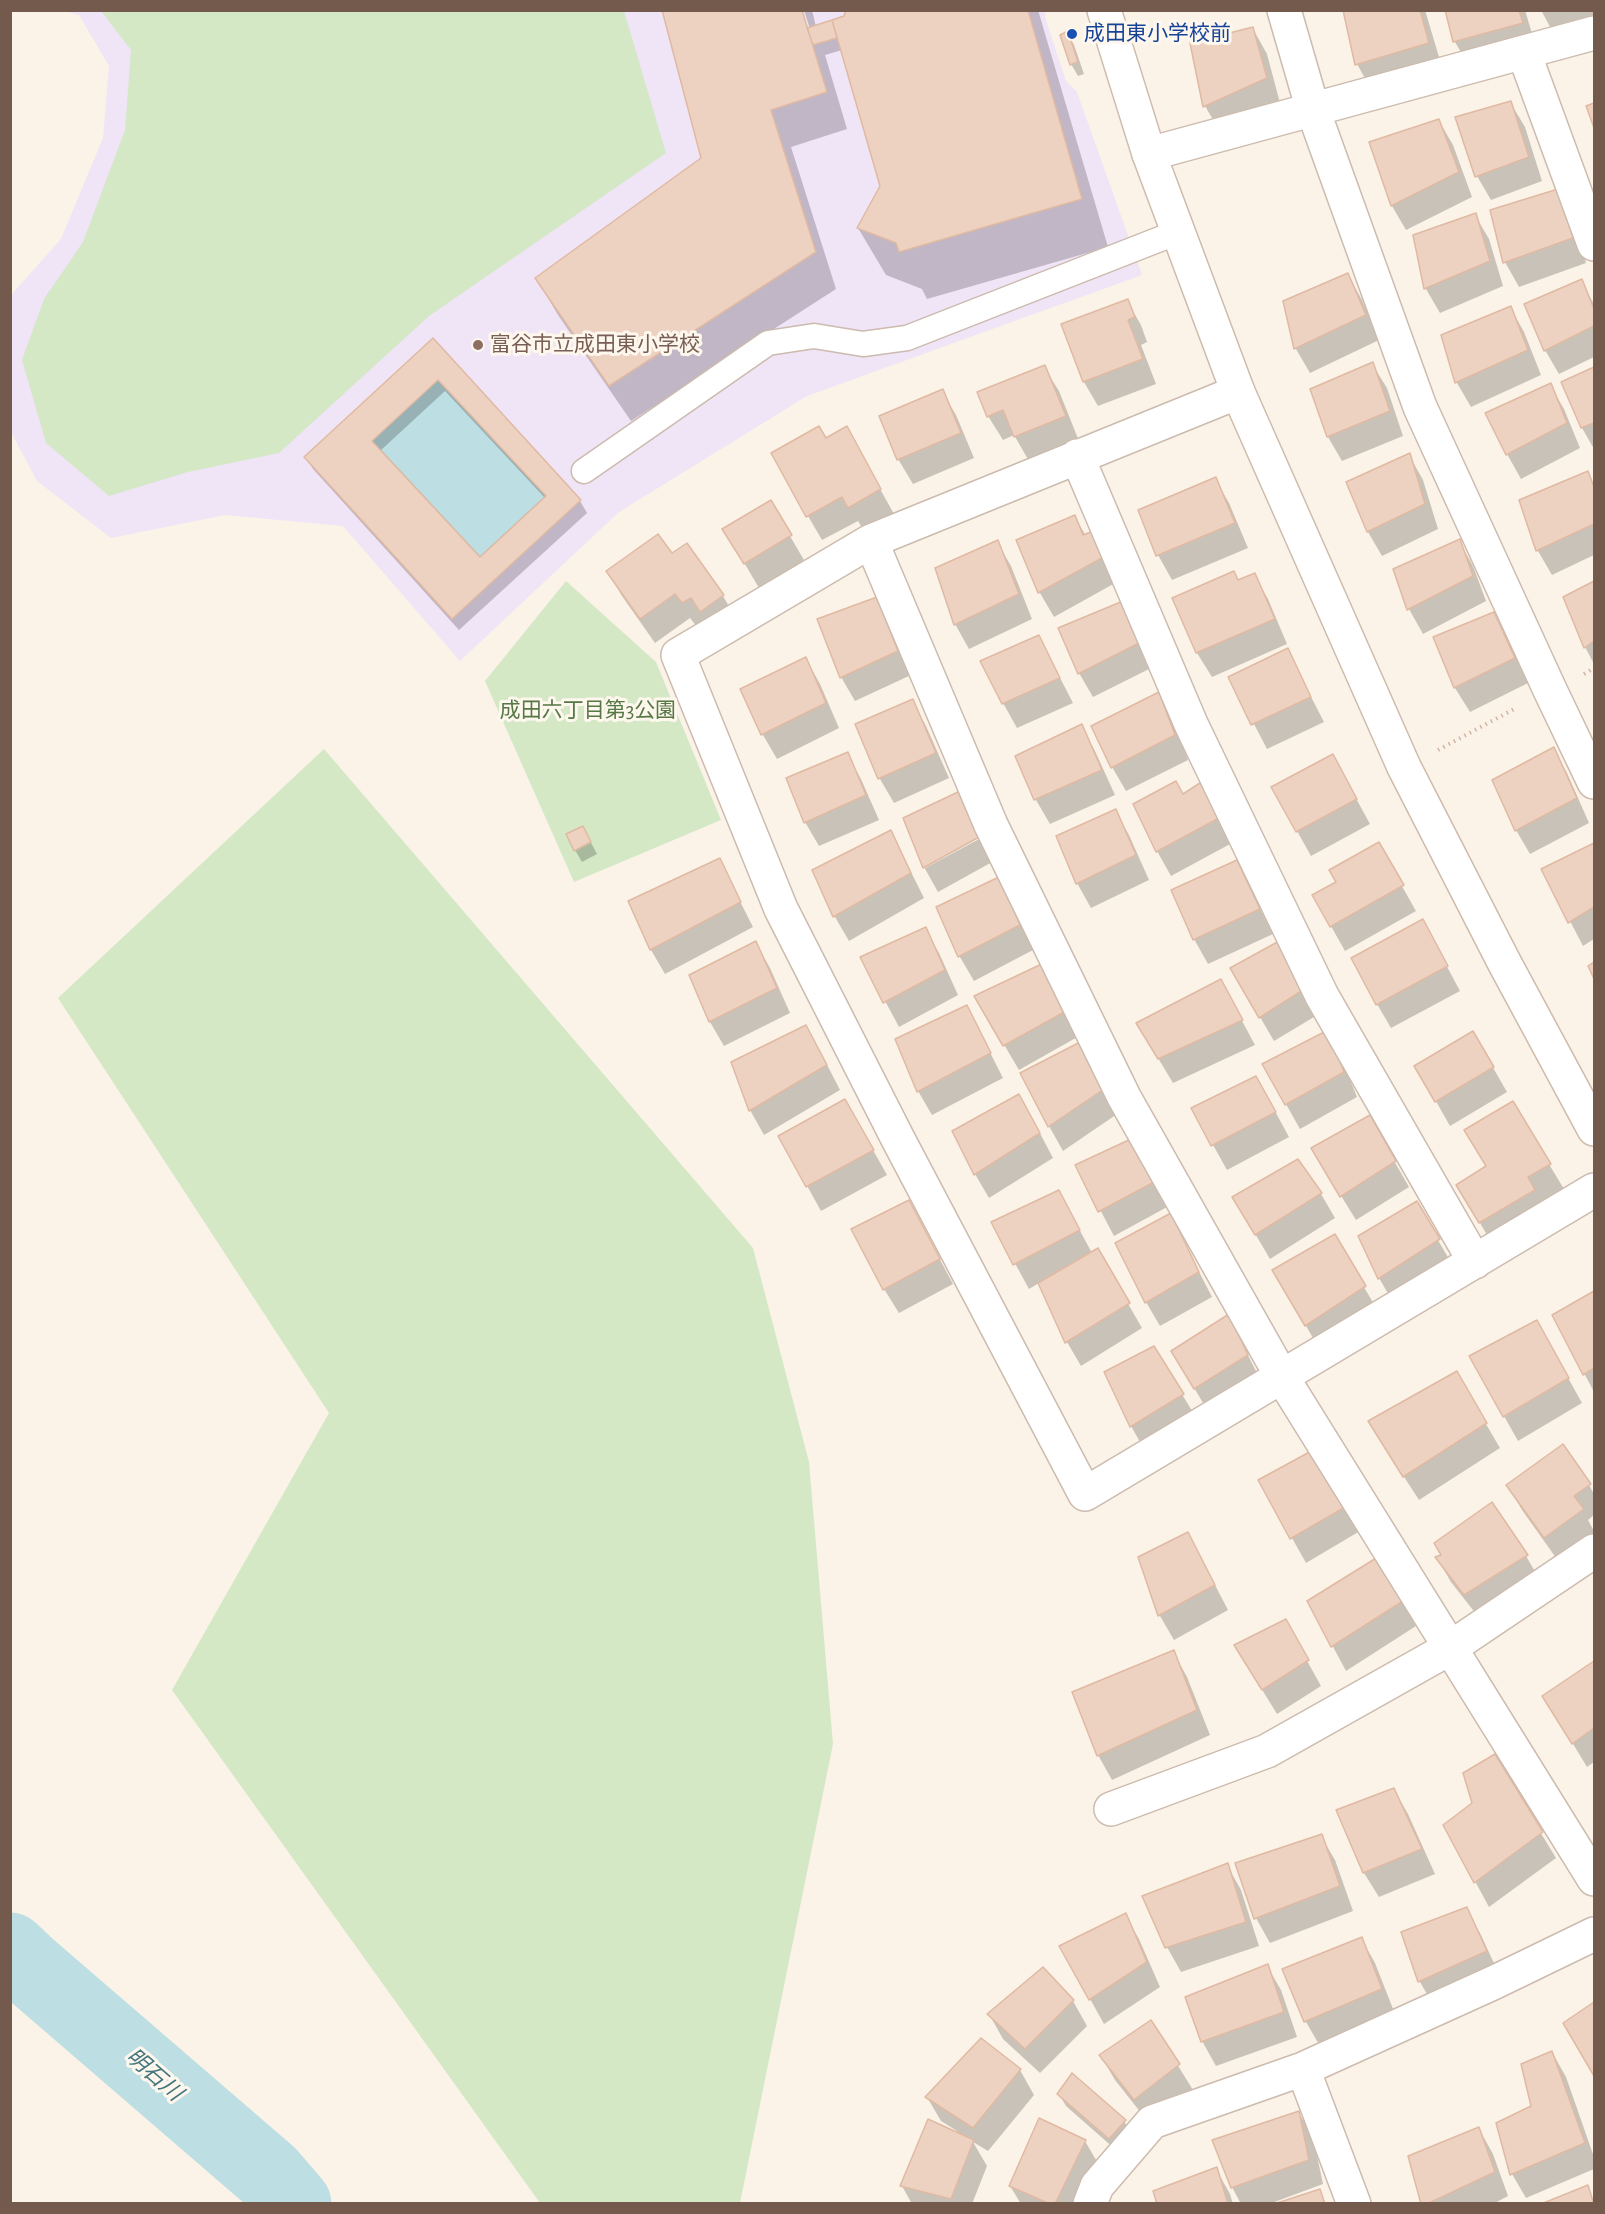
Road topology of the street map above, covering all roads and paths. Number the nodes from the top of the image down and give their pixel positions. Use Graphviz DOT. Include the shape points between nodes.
graph roads {
  1 [pos="1104,10"];
  2 [pos="1284,10"];
  3 [pos="1594,33"];
  4 [pos="1524,53"];
  5 [pos="1313,110"];
  6 [pos="1149,154"];
  7 [pos="1178,232"];
  8 [pos="1594,244"];
  9 [pos="1238,392"];
  10 [pos="1077,456"];
  11 [pos="584,471"];
  12 [pos="871,541"];
  13 [pos="1594,668"];
  14 [pos="1550,690"];
  15 [pos="1432,753"];
  16 [pos="1594,782"];
  17 [pos="1594,1129"];
  18 [pos="1594,1190"];
  19 [pos="1475,1262"];
  20 [pos="1282,1377"];
  21 [pos="1594,1551"];
  22 [pos="1450,1648"];
  23 [pos="1111,1809"];
  24 [pos="1594,1879"];
  25 [pos="1594,1934"];
  26 [pos="1303,2069"];
  27 [pos="1090,2204"];
  28 [pos="1354,2204"];
  1 -- 6 [label="street"];
  2 -- 5 [label="street"];
  3 -- 4 [label="street"];
  4 -- 5 [label="street"];
  4 -- 8 [label="street"];
  5 -- 6 [label="street"];
  5 -- 14 [label="street" via="1420,407"];
  6 -- 7 [label="street"];
  7 -- 9 [label="street"];
  7 -- 11 [label="lane" via="907,338 863,344 814,336 768,343"];
  9 -- 10 [label="street"];
  9 -- 17 [label="street" via="1404,767"];
  10 -- 12 [label="street"];
  10 -- 19 [label="street" via="1191,724 1322,996"];
  12 -- 20 [label="street" via="991,825 1119,1087"];
  12 -- 20 [label="street" via="678,655 781,909 897,1139 1085,1494"];
  13 -- 14 [label="path"];
  14 -- 15 [label="path"];
  14 -- 16 [label="street"];
  18 -- 19 [label="street"];
  19 -- 20 [label="street"];
  20 -- 22 [label="street"];
  21 -- 22 [label="street"];
  22 -- 23 [label="street" via="1267,1751"];
  22 -- 24 [label="street"];
  25 -- 26 [label="street"];
  26 -- 27 [label="street" via="1152,2122 1097,2186"];
  26 -- 28 [label="street"];
}
